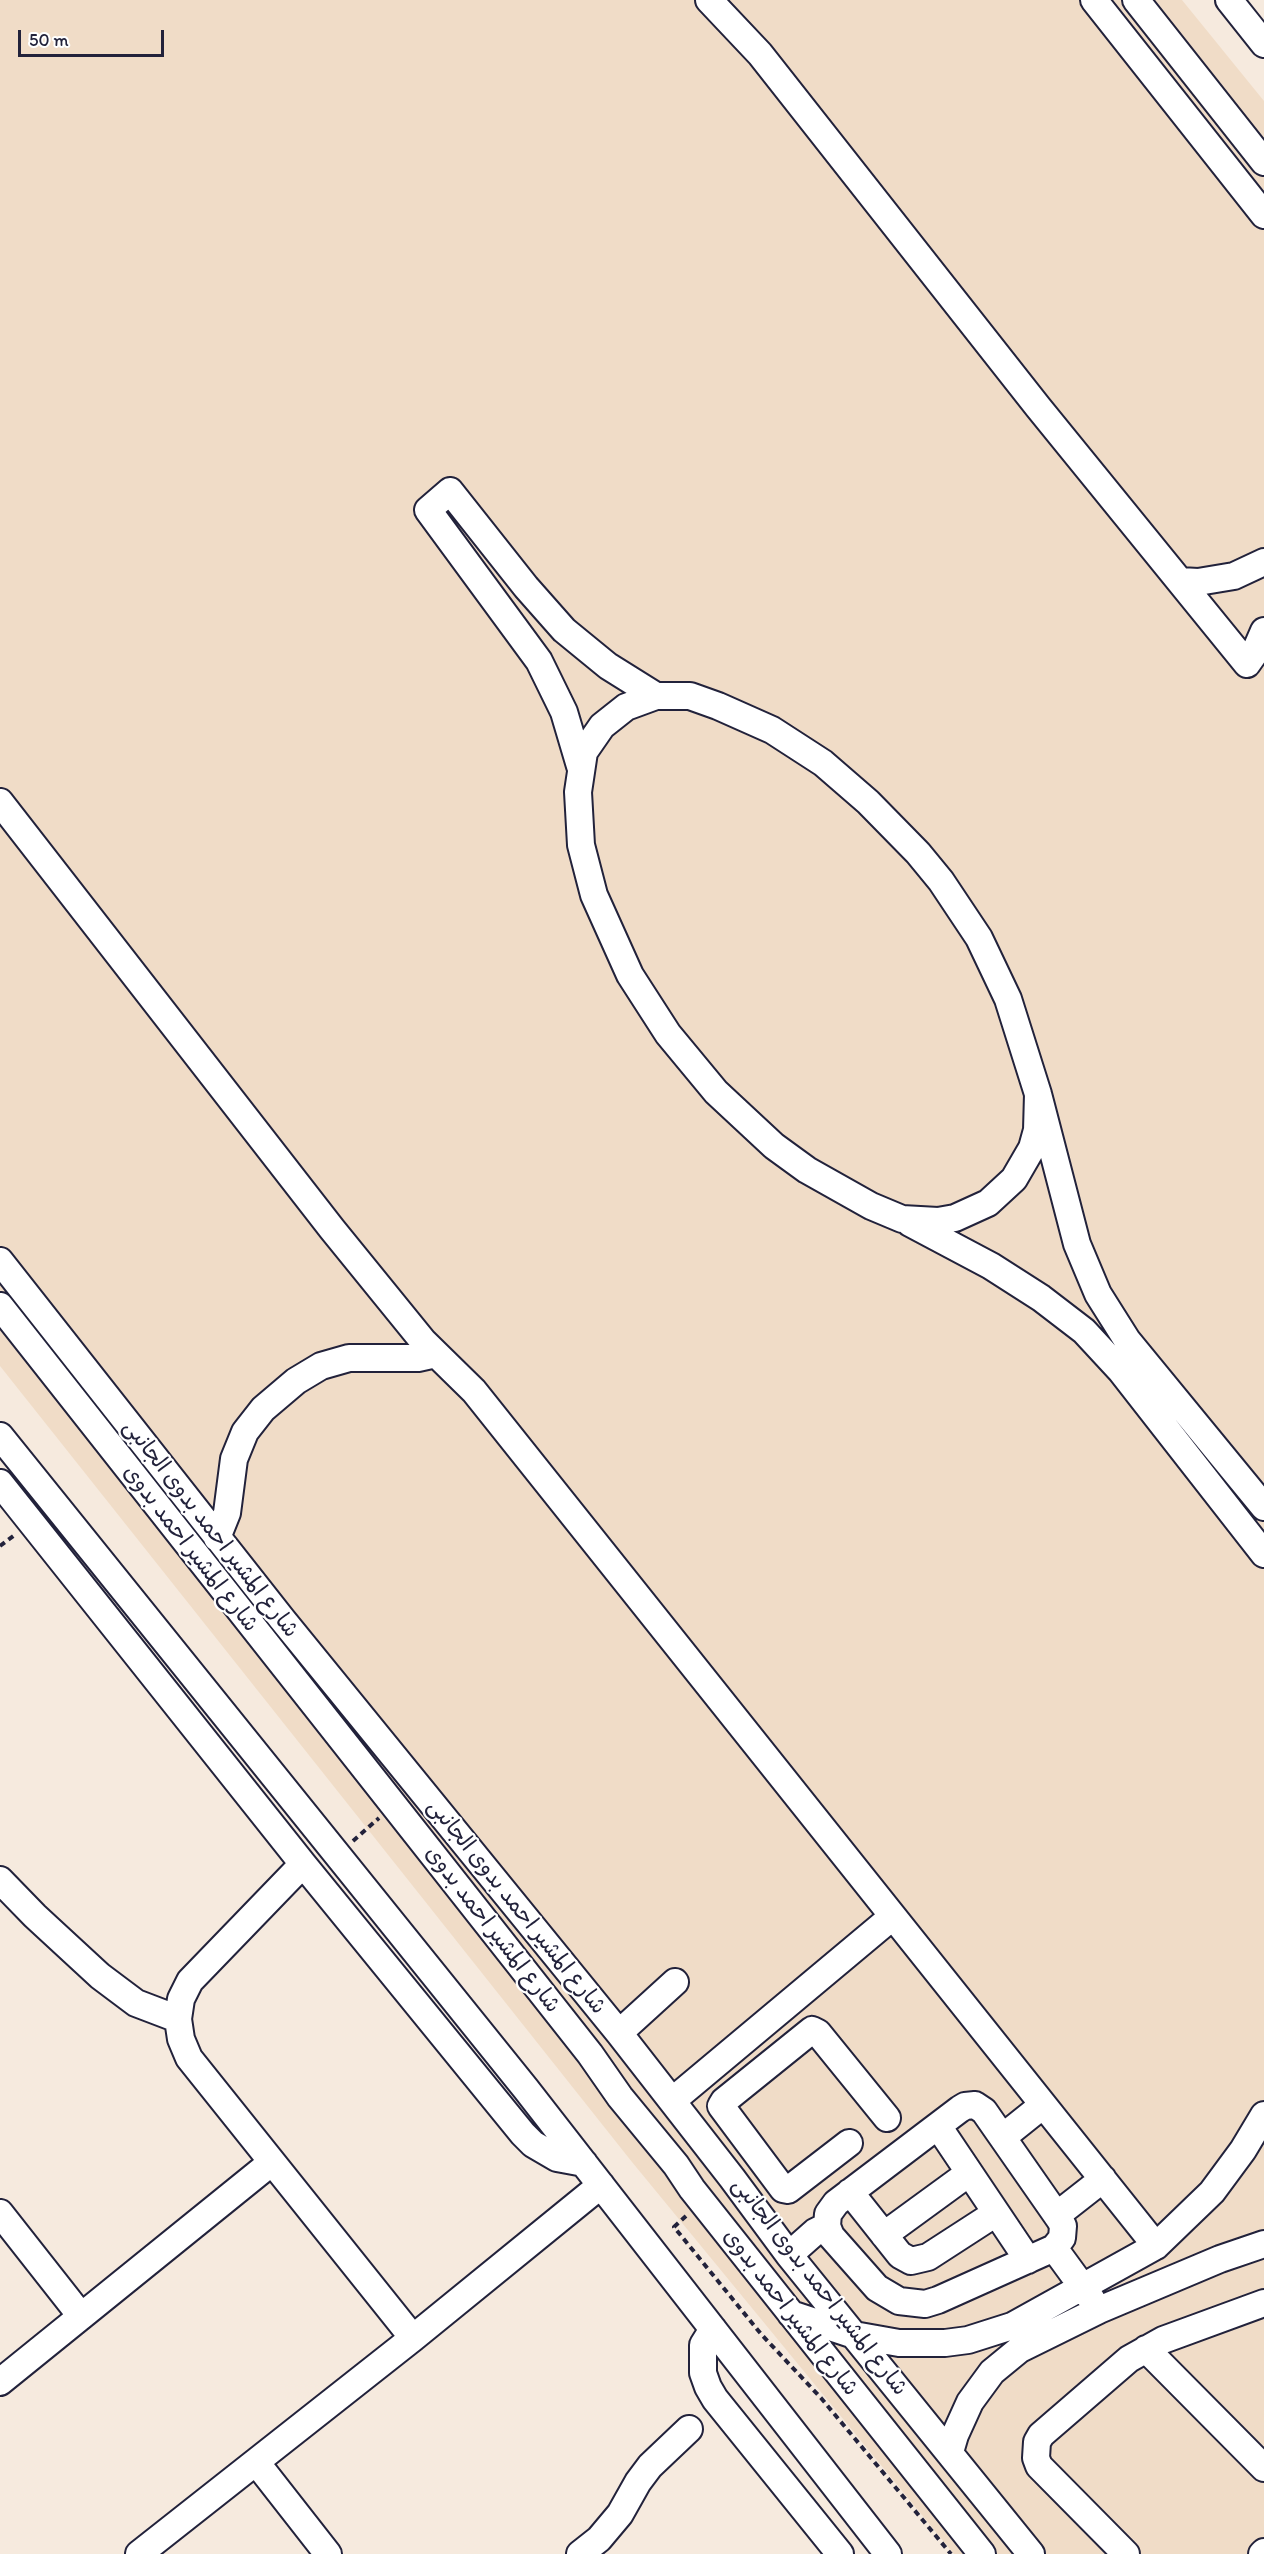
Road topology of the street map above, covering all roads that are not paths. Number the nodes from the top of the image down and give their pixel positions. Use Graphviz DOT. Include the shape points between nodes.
graph roads {
  1 [pos="709,0"];
  2 [pos="1094,0"];
  3 [pos="1136,0"];
  4 [pos="1229,0"];
  5 [pos="1264,44"];
  6 [pos="1264,162"];
  7 [pos="1264,215"];
  8 [pos="1264,562"];
  9 [pos="1180,582"];
  10 [pos="526,587"];
  11 [pos="502,609"];
  12 [pos="1264,631"];
  13 [pos="656,696"];
  14 [pos="580,766"];
  15 [pos="0,802"];
  16 [pos="1038,1095"];
  17 [pos="902,1219"];
  18 [pos="0,1261"];
  19 [pos="0,1306"];
  20 [pos="436,1354"];
  21 [pos="0,1436"];
  22 [pos="0,1483"];
  23 [pos="1264,1507"];
  24 [pos="217,1538"];
  25 [pos="1264,1554"];
  26 [pos="282,1620"];
  27 [pos="259,1637"];
  28 [pos="303,1864"];
  29 [pos="0,1880"];
  30 [pos="892,1917"];
  31 [pos="675,1982"];
  32 [pos="453,1997"];
  33 [pos="178,2019"];
  34 [pos="427,2019"];
  35 [pos="618,2033"];
  36 [pos="672,2101"];
  37 [pos="1043,2105"];
  38 [pos="1264,2115"];
  39 [pos="887,2118"];
  40 [pos="938,2126"];
  41 [pos="1003,2137"];
  42 [pos="849,2143"];
  43 [pos="757,2157"];
  44 [pos="272,2162"];
  45 [pos="584,2163"];
  46 [pos="969,2173"];
  47 [pos="732,2178"];
  48 [pos="1103,2179"];
  49 [pos="601,2185"];
  50 [pos="850,2192"];
  51 [pos="0,2213"];
  52 [pos="996,2213"];
  53 [pos="1057,2215"];
  54 [pos="827,2226"];
  55 [pos="884,2235"];
  56 [pos="1264,2244"];
  57 [pos="1156,2246"];
  58 [pos="1054,2248"];
  59 [pos="789,2255"];
  60 [pos="1028,2260"];
  61 [pos="1082,2287"];
  62 [pos="1264,2303"];
  63 [pos="1099,2310"];
  64 [pos="791,2314"];
  65 [pos="81,2316"];
  66 [pos="713,2329"];
  67 [pos="854,2334"];
  68 [pos="413,2338"];
  69 [pos="1146,2349"];
  70 [pos="0,2382"];
  71 [pos="689,2429"];
  72 [pos="950,2452"];
  73 [pos="256,2462"];
  74 [pos="1264,2468"];
  75 [pos="140,2554"];
  76 [pos="328,2554"];
  77 [pos="580,2554"];
  78 [pos="840,2554"];
  79 [pos="888,2554"];
  80 [pos="982,2554"];
  81 [pos="1030,2554"];
  82 [pos="1126,2554"];
  1 -- 9 [label="street" via="760,54"];
  2 -- 7 [label="street"];
  3 -- 6 [label="street"];
  4 -- 5 [label="street"];
  8 -- 9 [label="street" via="1233,576"];
  9 -- 12 [label="street" via="1247,664"];
  10 -- 11 [label="street"];
  10 -- 11 [label="street" via="450,491 428,510"];
  10 -- 13 [label="street" via="585,649"];
  11 -- 14 [label="street" via="553,686"];
  13 -- 14 [label="street" via="626,707 602,726 584,752"];
  13 -- 16 [label="street" via="690,696 772,730 823,763 902,836 941,881 989,958 1008,999"];
  14 -- 17 [label="street" via="580,836 594,895 630,975 668,1034 716,1092 774,1146 838,1189"];
  15 -- 20 [label="street" via="332,1229"];
  16 -- 17 [label="street" via="1032,1148 1002,1192 955,1218"];
  16 -- 23 [label="street" via="1077,1244 1098,1294 1127,1340"];
  17 -- 25 [label="street" via="991,1266 1084,1331 1122,1371"];
  18 -- 24 [label="street, شارع المشير احمد بدوى الجانبى"];
  19 -- 27 [label="street, شارع المشير احمد بدوى"];
  20 -- 24 [label="street" via="418,1358 349,1358 321,1366 296,1381 263,1409 245,1432 234,1459 227,1513"];
  20 -- 30 [label="street" via="474,1391"];
  21 -- 32 [label="street"];
  22 -- 28 [label="street"];
  24 -- 26 [label="street, شارع المشير احمد بدوى الجانبى"];
  26 -- 27 [label="street"];
  26 -- 35 [label="street, شارع المشير احمد بدوى الجانبى"];
  27 -- 64 [label="street, شارع المشير احمد بدوى"];
  28 -- 33 [label="street" via="190,1981 181,1999"];
  28 -- 34 [label="street"];
  29 -- 33 [label="street" via="100,1976 136,2003"];
  30 -- 36 [label="street"];
  30 -- 37 [label="street"];
  31 -- 35 [label="street"];
  32 -- 34 [label="street"];
  32 -- 45 [label="street"];
  33 -- 44 [label="street" via="189,2058"];
  34 -- 45 [label="street" via="533,2144 557,2158"];
  35 -- 36 [label="street, شارع المشير احمد بدوى الجانبى"];
  36 -- 47 [label="street, شارع المشير احمد بدوى الجانبى"];
  37 -- 41 [label="street"];
  37 -- 48 [label="street"];
  38 -- 57 [label="street" via="1212,2192"];
  39 -- 43 [label="street" via="812,2030 721,2106"];
  40 -- 41 [label="street" via="965,2106 975,2105"];
  40 -- 46 [label="street"];
  40 -- 50 [label="street"];
  41 -- 53 [label="street"];
  42 -- 43 [label="street" via="788,2190 778,2184"];
  43 -- 47 [label="street"];
  44 -- 65 [label="street"];
  44 -- 68 [label="street"];
  45 -- 49 [label="street"];
  46 -- 52 [label="street"];
  46 -- 55 [label="street"];
  47 -- 59 [label="street, شارع المشير احمد بدوى الجانبى"];
  48 -- 53 [label="street"];
  48 -- 57 [label="street"];
  49 -- 66 [label="street"];
  49 -- 68 [label="street"];
  50 -- 54 [label="street" via="831,2208"];
  50 -- 55 [label="street"];
  51 -- 65 [label="street"];
  52 -- 55 [label="street" via="922,2260 905,2258"];
  52 -- 60 [label="street"];
  53 -- 58 [label="street" via="1063,2232"];
  54 -- 59 [label="street"];
  54 -- 60 [label="street" via="831,2236 877,2288 893,2299 912,2304 938,2300"];
  56 -- 63 [label="street"];
  57 -- 61 [label="street"];
  58 -- 60 [label="street"];
  58 -- 61 [label="street"];
  59 -- 67 [label="street, شارع المشير احمد بدوى الجانبى"];
  61 -- 63 [label="street"];
  61 -- 67 [label="street" via="1012,2326 968,2340 910,2344"];
  62 -- 69 [label="street"];
  63 -- 72 [label="street" via="1036,2339 999,2366 970,2402"];
  64 -- 67 [label="street"];
  64 -- 80 [label="street, شارع المشير احمد بدوى"];
  65 -- 70 [label="street"];
  66 -- 78 [label="street" via="703,2346 703,2373 708,2387"];
  66 -- 79 [label="street"];
  67 -- 72 [label="street, شارع المشير احمد بدوى الجانبى"];
  68 -- 73 [label="street"];
  69 -- 74 [label="street"];
  69 -- 82 [label="street" via="1129,2359 1041,2435 1036,2450 1040,2466"];
  71 -- 77 [label="street" via="650,2466 620,2514"];
  72 -- 81 [label="street, شارع المشير احمد بدوى الجانبى"];
  73 -- 75 [label="street"];
  73 -- 76 [label="street"];
}
